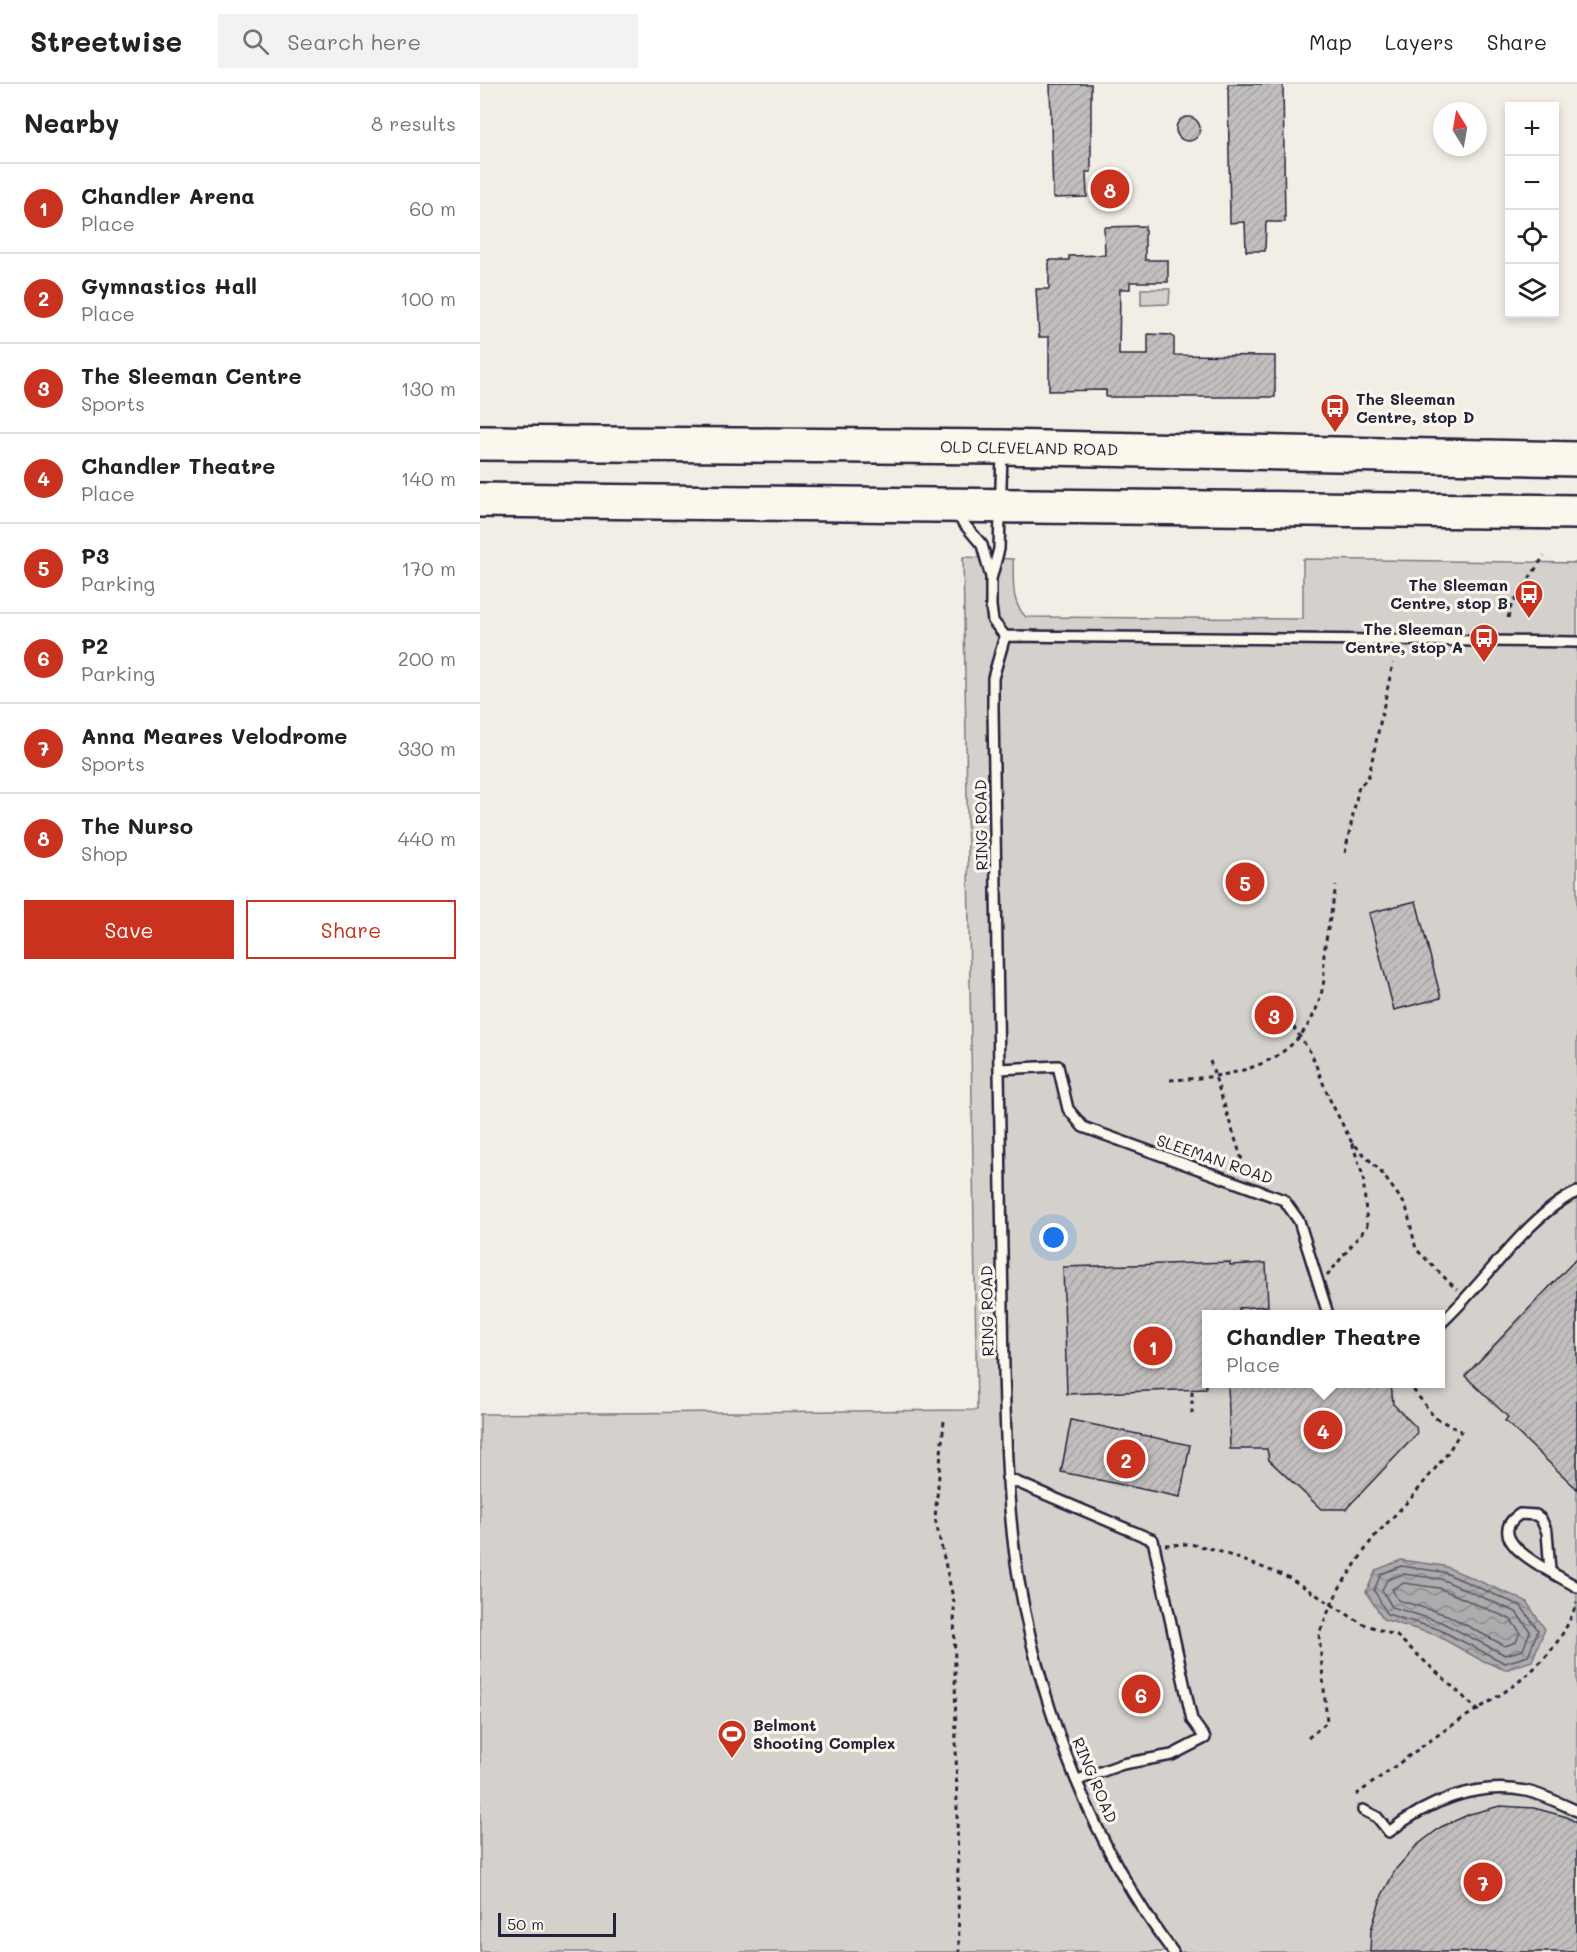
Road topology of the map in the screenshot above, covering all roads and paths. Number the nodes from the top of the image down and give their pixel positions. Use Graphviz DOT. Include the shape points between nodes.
graph roads {
  1 [pos="480,443"];
  2 [pos="1002,447"];
  3 [pos="1577,459"];
  4 [pos="480,500"];
  5 [pos="948,506"];
  6 [pos="1000,506"];
  7 [pos="1577,512"];
  8 [pos="1544,556"];
  9 [pos="991,579"];
  10 [pos="1508,618"];
  11 [pos="1005,636"];
  12 [pos="1577,642"];
  13 [pos="1393,663"];
  14 [pos="1345,853"];
  15 [pos="1336,886"];
  16 [pos="1288,1019"];
  17 [pos="1300,1037"];
  18 [pos="1209,1061"];
  19 [pos="999,1069"];
  20 [pos="1214,1078"];
  21 [pos="1170,1080"];
  22 [pos="1351,1141"];
  23 [pos="1259,1190"];
  24 [pos="1577,1192"];
  25 [pos="1319,1283"];
  26 [pos="1466,1298"];
  27 [pos="1327,1310"];
  28 [pos="1445,1319"];
  29 [pos="1412,1388"];
  30 [pos="1192,1389"];
  31 [pos="1192,1414"];
  32 [pos="944,1421"];
  33 [pos="1007,1478"];
  34 [pos="1155,1547"];
  35 [pos="1550,1571"];
  36 [pos="1577,1587"];
  37 [pos="1577,1602"];
  38 [pos="1331,1605"];
  39 [pos="1479,1711"];
  40 [pos="1308,1738"];
  41 [pos="1078,1780"];
  42 [pos="1356,1795"];
  43 [pos="1363,1810"];
  44 [pos="1577,1811"];
  45 [pos="959,1952"];
  46 [pos="1173,1952"];
  1 -- 2 [label="highway, OLD CLEVELAND ROAD"];
  2 -- 3 [label="highway, OLD CLEVELAND ROAD"];
  2 -- 6 [label="lane"];
  4 -- 5 [label="highway"];
  5 -- 6 [label="highway"];
  5 -- 9 [label="lane" via="982,545"];
  6 -- 7 [label="highway"];
  6 -- 9 [label="lane" via="999,549"];
  8 -- 10 [label="path" via="1511,606"];
  9 -- 11 [label="lane" via="993,621"];
  11 -- 12 [label="lane"];
  11 -- 19 [label="lane, RING ROAD" via="993,678"];
  13 -- 14 [label="path" via="1371,768 1368,779 1359,786"];
  15 -- 17 [label="path" via="1324,956 1324,985 1313,1018"];
  16 -- 17 [label="path"];
  17 -- 20 [label="path" via="1267,1062"];
  17 -- 22 [label="path"];
  18 -- 20 [label="path"];
  19 -- 23 [label="lane, SLEEMAN ROAD" via="1058,1066 1068,1109 1083,1127"];
  19 -- 33 [label="lane, RING ROAD"];
  20 -- 21 [label="path"];
  20 -- 23 [label="path" via="1242,1160 1241,1174 1259,1180"];
  22 -- 25 [label="path" via="1363,1176 1367,1226 1334,1272"];
  22 -- 26 [label="path" via="1406,1206 1416,1249"];
  23 -- 25 [label="lane, SLEEMAN ROAD" via="1284,1200 1294,1211"];
  24 -- 26 [label="lane" via="1542,1216"];
  25 -- 27 [label="lane, SLEEMAN ROAD"];
  26 -- 28 [label="lane"];
  29 -- 38 [label="path" via="1435,1418 1461,1431 1412,1497 1373,1538"];
  30 -- 31 [label="path"];
  32 -- 45 [label="path" via="935,1518 954,1602"];
  33 -- 34 [label="lane" via="1142,1533 1153,1540"];
  33 -- 41 [label="lane, RING ROAD" via="1029,1632 1051,1709"];
  34 -- 38 [label="path" via="1173,1543 1213,1549 1288,1577"];
  34 -- 41 [label="lane" via="1192,1720 1205,1738 1172,1755 1123,1764"];
  35 -- 35 [label="lane" via="1514,1548 1510,1541 1509,1526 1520,1514 1536,1515 1545,1525"];
  35 -- 36 [label="lane"];
  37 -- 39 [label="path" via="1570,1621 1538,1667"];
  38 -- 39 [label="path" via="1361,1623 1397,1636"];
  38 -- 40 [label="path" via="1319,1634 1327,1722"];
  39 -- 42 [label="path" via="1438,1735"];
  41 -- 46 [label="lane, RING ROAD" via="1130,1888"];
  43 -- 44 [label="lane" via="1377,1817 1389,1832 1426,1806 1476,1791 1525,1791"];
}
